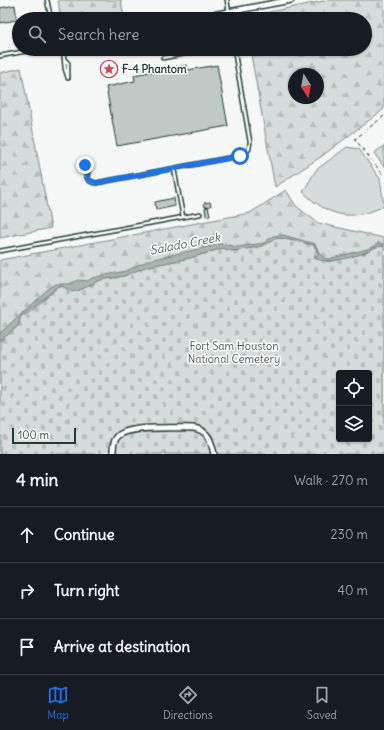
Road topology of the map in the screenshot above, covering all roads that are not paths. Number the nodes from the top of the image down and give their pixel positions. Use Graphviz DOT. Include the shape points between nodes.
graph roads {
  1 [pos="47,0"];
  2 [pos="227,0"];
  3 [pos="291,0"];
  4 [pos="50,12"];
  5 [pos="229,12"];
  6 [pos="12,54"];
  7 [pos="0,56"];
  8 [pos="64,56"];
  9 [pos="174,56"];
  10 [pos="235,56"];
  11 [pos="163,58"];
  12 [pos="65,60"];
  13 [pos="85,164"];
  14 [pos="174,169"];
  15 [pos="200,214"];
  16 [pos="183,217"];
  17 [pos="0,250"];
  18 [pos="113,454"];
  19 [pos="214,454"];
  1 -- 4 [label="lane"];
  2 -- 5 [label="lane"];
  3 -- 5 [label="street"];
  6 -- 7 [label="lane"];
  8 -- 12 [label="lane"];
  9 -- 11 [label="lane"];
  10 -- 14 [label="lane" via="250,142 248,149 240,156"];
  12 -- 12 [label="lane" via="66,74 68,78 68,63"];
  13 -- 14 [label="lane" via="84,172 90,182 96,183"];
  14 -- 16 [label="lane"];
  15 -- 16 [label="lane"];
  16 -- 17 [label="lane"];
  18 -- 19 [label="street" via="117,437 127,431 194,428 208,435"];
}
